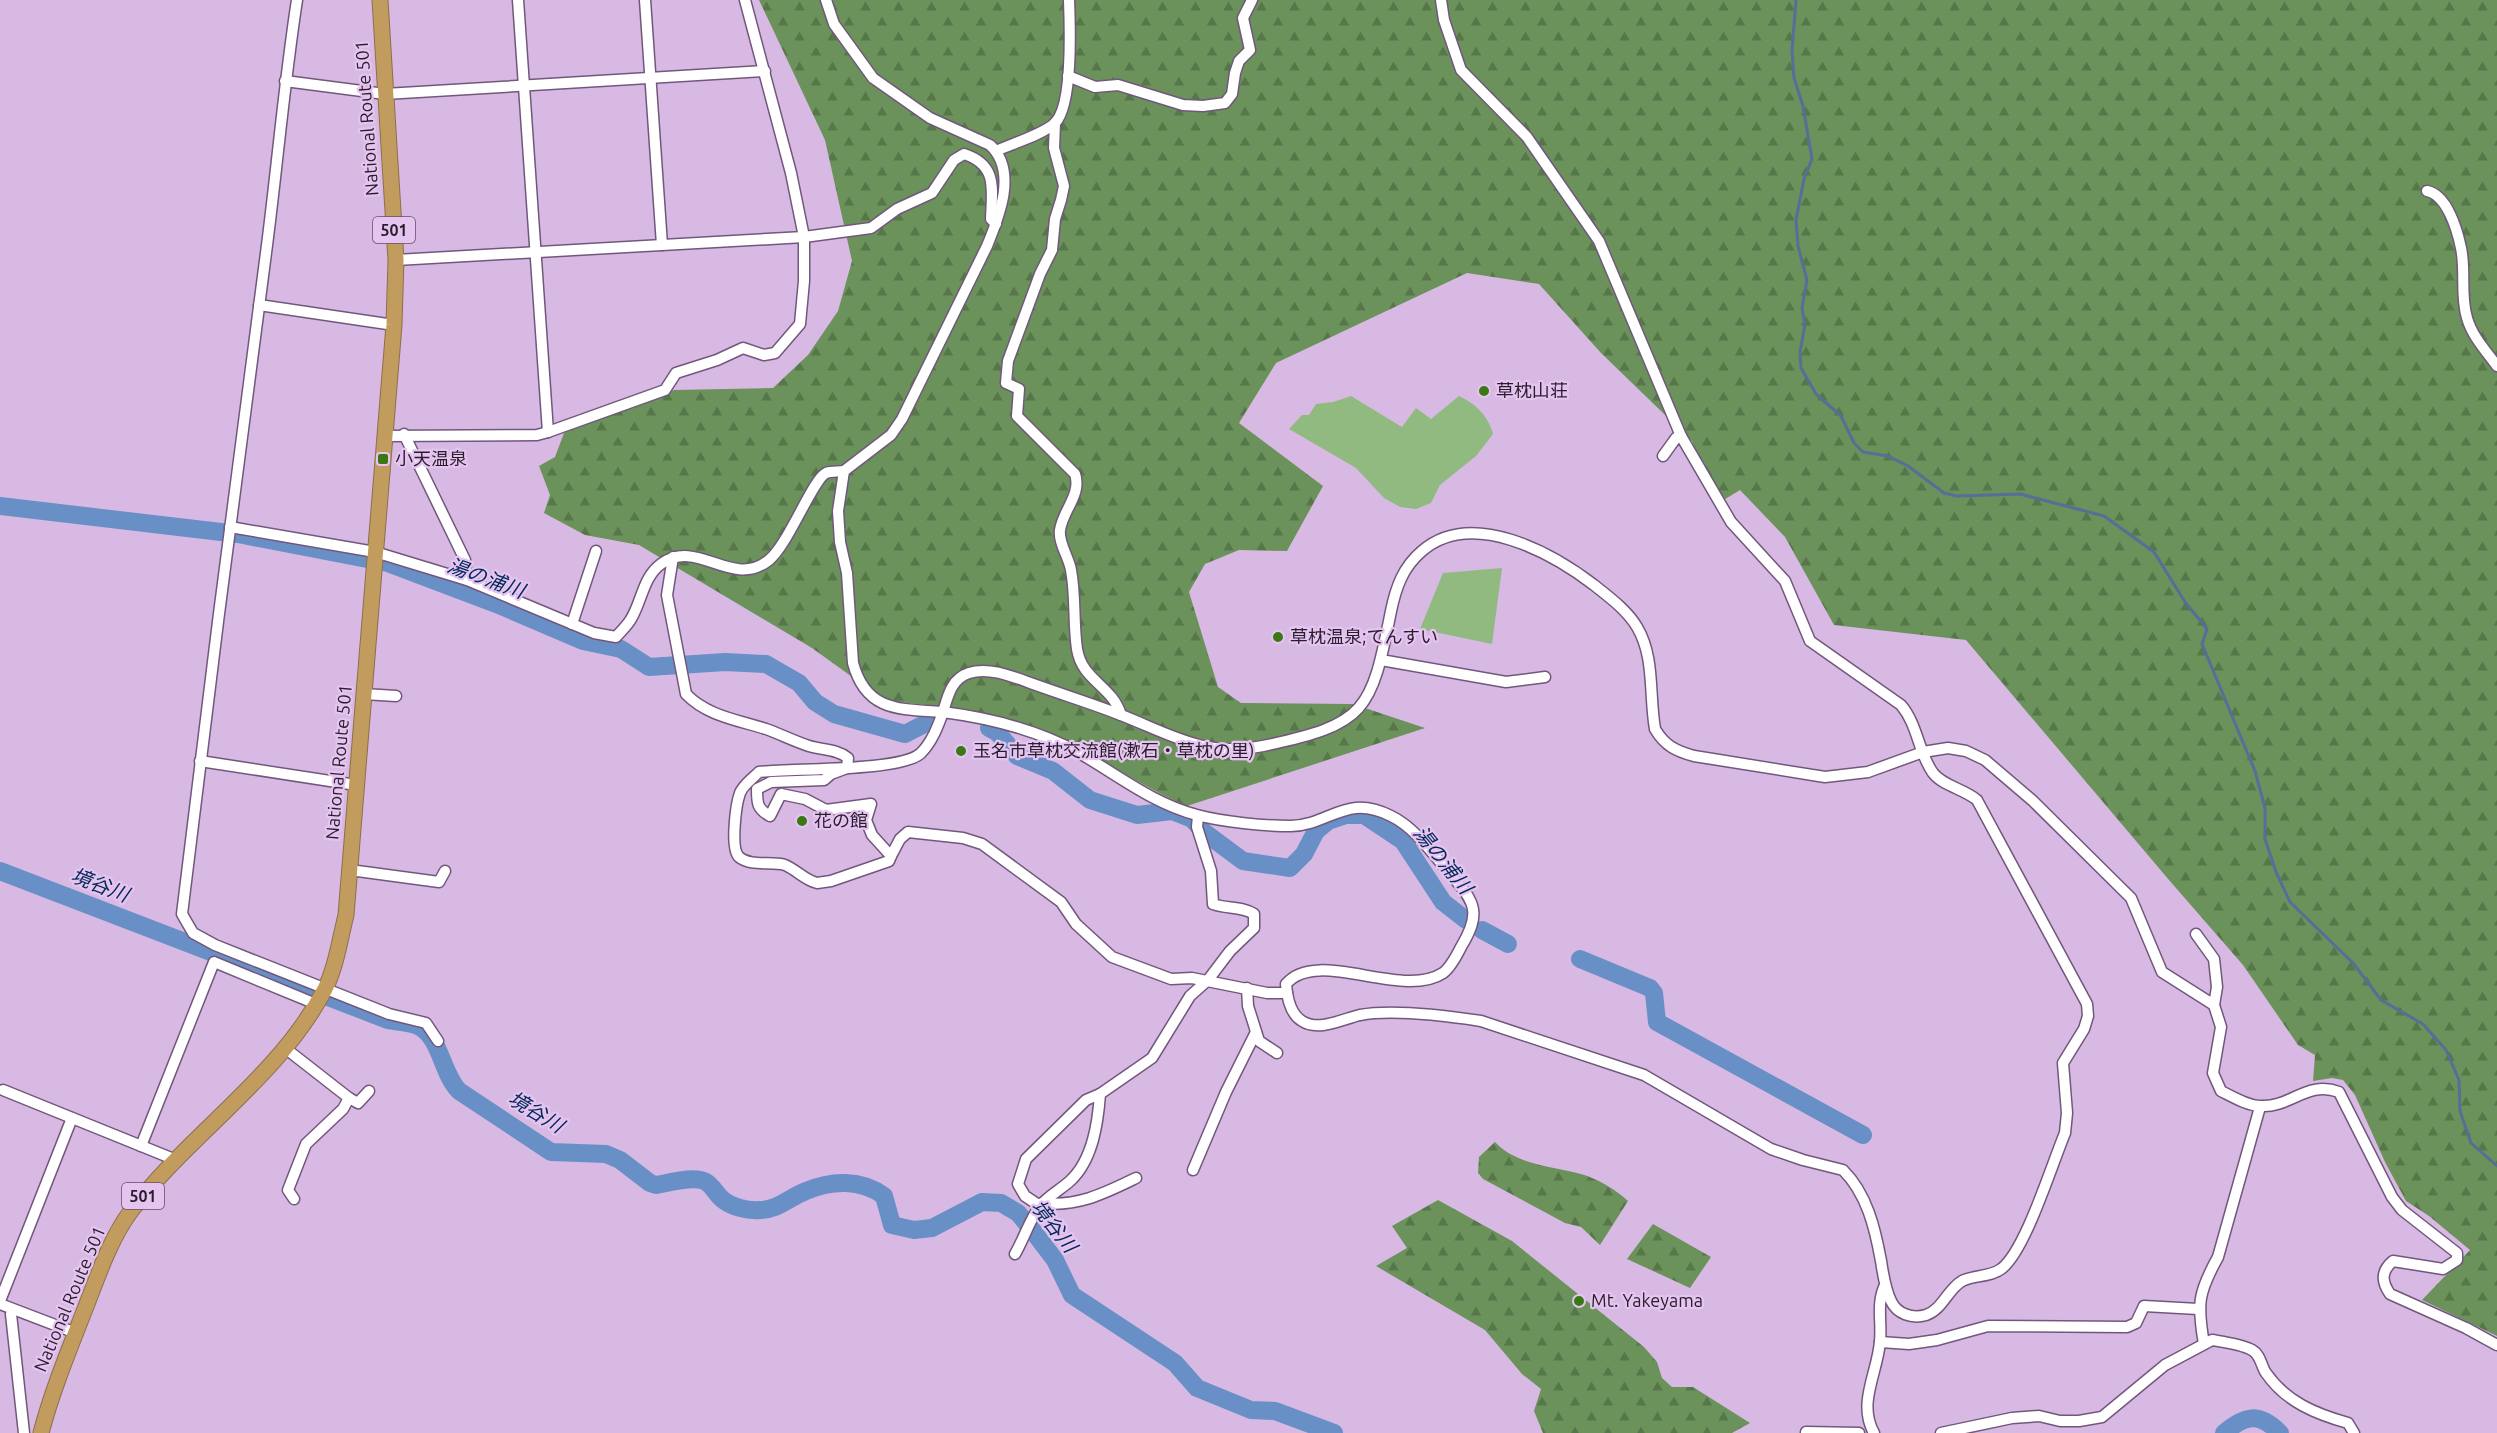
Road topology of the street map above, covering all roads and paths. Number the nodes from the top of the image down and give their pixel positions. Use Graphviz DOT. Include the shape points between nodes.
graph roads {
  1 [pos="297,0"];
  2 [pos="380,0"];
  3 [pos="518,0"];
  4 [pos="645,0"];
  5 [pos="745,0"];
  6 [pos="826,0"];
  7 [pos="1069,0"];
  8 [pos="1252,0"];
  9 [pos="1441,0"];
  10 [pos="765,71"];
  11 [pos="1068,76"];
  12 [pos="649,80"];
  13 [pos="285,81"];
  14 [pos="525,87"];
  15 [pos="385,94"];
  16 [pos="1055,123"];
  17 [pos="996,151"];
  18 [pos="2427,191"];
  19 [pos="996,224"];
  20 [pos="804,237"];
  21 [pos="662,245"];
  22 [pos="535,253"];
  23 [pos="396,260"];
  24 [pos="259,305"];
  25 [pos="393,325"];
  26 [pos="2497,366"];
  27 [pos="548,432"];
  28 [pos="404,434"];
  29 [pos="385,436"];
  30 [pos="1681,436"];
  31 [pos="1662,456"];
  32 [pos="844,471"];
  33 [pos="228,532"];
  34 [pos="596,552"];
  35 [pos="374,557"];
  36 [pos="673,557"];
  37 [pos="467,580"];
  38 [pos="572,624"];
  39 [pos="1381,660"];
  40 [pos="1545,677"];
  41 [pos="364,694"];
  42 [pos="396,696"];
  43 [pos="943,712"];
  44 [pos="1121,715"];
  45 [pos="1923,752"];
  46 [pos="200,760"];
  47 [pos="847,768"];
  48 [pos="356,785"];
  49 [pos="1198,822"];
  50 [pos="891,856"];
  51 [pos="350,870"];
  52 [pos="445,871"];
  53 [pos="2196,934"];
  54 [pos="1208,980"];
  55 [pos="1247,987"];
  56 [pos="1287,993"];
  57 [pos="320,996"];
  58 [pos="2214,1005"];
  59 [pos="1256,1032"];
  60 [pos="438,1041"];
  61 [pos="285,1048"];
  62 [pos="1277,1053"];
  63 [pos="3,1090"];
  64 [pos="369,1090"];
  65 [pos="1100,1094"];
  66 [pos="349,1098"];
  67 [pos="2260,1107"];
  68 [pos="72,1118"];
  69 [pos="141,1146"];
  70 [pos="176,1160"];
  71 [pos="1193,1170"];
  72 [pos="1137,1178"];
  73 [pos="294,1198"];
  74 [pos="1041,1204"];
  75 [pos="1015,1254"];
  76 [pos="1885,1285"];
  77 [pos="0,1303"];
  78 [pos="2198,1309"];
  79 [pos="10,1314"];
  80 [pos="76,1333"];
  81 [pos="1880,1342"];
  82 [pos="2204,1344"];
  83 [pos="2497,1345"];
  84 [pos="1806,1432"];
  85 [pos="24,1433"];
  86 [pos="41,1433"];
  87 [pos="1859,1433"];
  88 [pos="1874,1433"];
  89 [pos="1941,1433"];
  90 [pos="2354,1433"];
  1 -- 13 [label="street"];
  2 -- 15 [label="highway, National Route 501 / 501"];
  3 -- 14 [label="street"];
  4 -- 12 [label="street"];
  5 -- 10 [label="street"];
  6 -- 17 [label="street" via="834,24 873,78 930,118 977,138"];
  7 -- 11 [label="street"];
  8 -- 11 [label="street" via="1243,18 1250,50 1239,61 1232,94 1224,103 1183,105 1118,86 1095,87"];
  9 -- 30 [label="street" via="1461,70 1527,137 1599,242"];
  10 -- 12 [label="street"];
  10 -- 20 [label="street"];
  11 -- 16 [label="street"];
  12 -- 14 [label="street"];
  12 -- 21 [label="street"];
  13 -- 15 [label="street"];
  13 -- 24 [label="street"];
  14 -- 15 [label="street"];
  14 -- 22 [label="street"];
  15 -- 23 [label="highway, National Route 501 / 501"];
  16 -- 17 [label="street"];
  16 -- 44 [label="street" via="1054,148 1063,193 1052,250 1008,361 1005,383 1019,389 1017,417 1075,474 1078,484 1059,532 1071,567 1077,649 1082,668 1117,700"];
  17 -- 19 [label="street" via="1005,175"];
  18 -- 26 [label="street" via="2435,192 2444,201 2461,249 2463,300 2468,320"];
  19 -- 20 [label="street" via="991,219 992,182 985,166 964,154 954,160 932,193 897,209 871,228"];
  19 -- 32 [label="street" via="902,418 891,435"];
  20 -- 21 [label="street"];
  20 -- 27 [label="street" via="800,324 775,353 764,355 743,348 676,373 665,390"];
  21 -- 22 [label="street"];
  22 -- 23 [label="street"];
  22 -- 27 [label="street"];
  23 -- 25 [label="highway, National Route 501 / 501"];
  24 -- 25 [label="street"];
  24 -- 33 [label="street"];
  25 -- 29 [label="highway, National Route 501 / 501"];
  27 -- 28 [label="street"];
  28 -- 29 [label="street"];
  28 -- 37 [label="street" via="465,560"];
  29 -- 35 [label="highway, National Route 501 / 501"];
  30 -- 31 [label="street"];
  30 -- 45 [label="street" via="1731,522 1785,581 1810,641 1901,705 1911,716"];
  32 -- 36 [label="street" via="826,473 817,481 792,529 771,558 756,569 740,571 708,560"];
  32 -- 43 [label="street" via="838,511 857,678 876,701 887,706"];
  33 -- 35 [label="street"];
  33 -- 46 [label="street"];
  34 -- 38 [label="street"];
  35 -- 37 [label="street"];
  35 -- 41 [label="highway, National Route 501 / 501"];
  36 -- 38 [label="street" via="660,565 643,586 632,618 616,637"];
  36 -- 47 [label="street" via="667,595 686,694 695,704 720,716 842,754 848,758"];
  37 -- 38 [label="street"];
  39 -- 40 [label="street" via="1506,682"];
  39 -- 44 [label="street" via="1371,693 1348,720 1270,745 1238,750 1205,748"];
  39 -- 45 [label="street" via="1392,605 1406,566 1444,538 1465,534 1496,536 1544,552 1582,576 1637,626 1647,650 1655,729 1674,750 1825,777 1869,772"];
  41 -- 42 [label="street"];
  41 -- 48 [label="highway, National Route 501 / 501"];
  43 -- 44 [label="street" via="952,685 969,673 980,671 1017,679"];
  43 -- 47 [label="street" via="936,732 920,754 895,763"];
  43 -- 49 [label="street" via="1030,732 1077,752"];
  45 -- 58 [label="street" via="1948,748 1966,751 1993,767 2033,801 2131,898 2162,972"];
  45 -- 76 [label="street" via="1941,781 1977,800 2087,1004 2088,1016 2063,1063 2065,1133 2019,1249 1999,1271 1954,1286 1939,1307 1925,1315 1909,1316 1898,1310"];
  46 -- 48 [label="street"];
  46 -- 57 [label="street" via="182,914 193,933"];
  47 -- 50 [label="street" via="824,780 771,782 757,789 757,803 770,816 781,794 805,799 826,810 871,804 866,820 872,835"];
  47 -- 50 [label="street" via="759,772 741,791 735,851 740,858 783,865 817,883 882,864"];
  48 -- 51 [label="highway, National Route 501 / 501"];
  49 -- 54 [label="street" via="1211,871 1213,904 1254,914 1254,928"];
  49 -- 56 [label="street" via="1293,826 1352,807 1371,809 1406,826 1468,892 1474,912 1472,927 1444,973 1402,981 1322,970 1292,977 1286,984"];
  50 -- 54 [label="street" via="900,838 908,832 982,844 1061,902 1076,924 1112,957 1171,979"];
  51 -- 52 [label="street" via="440,882"];
  51 -- 57 [label="highway, National Route 501 / 501" via="346,915"];
  53 -- 58 [label="street" via="2214,958"];
  54 -- 55 [label="street"];
  54 -- 65 [label="street" via="1190,996 1152,1058"];
  55 -- 56 [label="street"];
  55 -- 59 [label="street"];
  56 -- 76 [label="street" via="1290,1007 1301,1021 1316,1026 1363,1014 1417,1014 1481,1021 1644,1076 1771,1149 1843,1170 1864,1198"];
  57 -- 60 [label="street" via="426,1023"];
  57 -- 61 [label="highway, National Route 501 / 501"];
  57 -- 69 [label="street" via="214,962"];
  58 -- 67 [label="street" via="2221,1027 2213,1073 2221,1091"];
  59 -- 62 [label="street" via="1259,1041"];
  59 -- 71 [label="street"];
  61 -- 66 [label="street"];
  61 -- 70 [label="highway, National Route 501 / 501"];
  63 -- 68 [label="street"];
  64 -- 66 [label="street" via="358,1103"];
  65 -- 74 [label="street" via="1099,1114 1087,1155 1072,1179"];
  65 -- 74 [label="street" via="1086,1100 1026,1159 1018,1184 1024,1196"];
  66 -- 73 [label="street" via="343,1109 306,1144 288,1190"];
  67 -- 78 [label="street" via="2218,1257"];
  67 -- 83 [label="street" via="2326,1087 2339,1092 2392,1197 2457,1253 2457,1260 2443,1269 2393,1261 2382,1275 2390,1294"];
  68 -- 69 [label="street"];
  68 -- 77 [label="street"];
  69 -- 70 [label="street"];
  70 -- 80 [label="highway, National Route 501 / 501" via="129,1213"];
  72 -- 74 [label="street" via="1074,1204"];
  74 -- 75 [label="street"];
  76 -- 81 [label="street" via="1879,1298"];
  77 -- 79 [label="street"];
  78 -- 81 [label="street" via="2144,1306 2136,1323 2127,1328 1988,1326 1937,1340 1909,1344"];
  78 -- 82 [label="street"];
  79 -- 80 [label="street"];
  79 -- 85 [label="street"];
  80 -- 86 [label="highway, National Route 501 / 501"];
  81 -- 88 [label="street" via="1867,1395 1869,1424"];
  82 -- 89 [label="street" via="2142,1381 2102,1417 2070,1421 2039,1416 2012,1418"];
  82 -- 90 [label="street" via="2212,1340 2252,1350 2266,1374 2295,1402 2316,1414 2348,1423"];
  84 -- 87 [label="street"];
}
